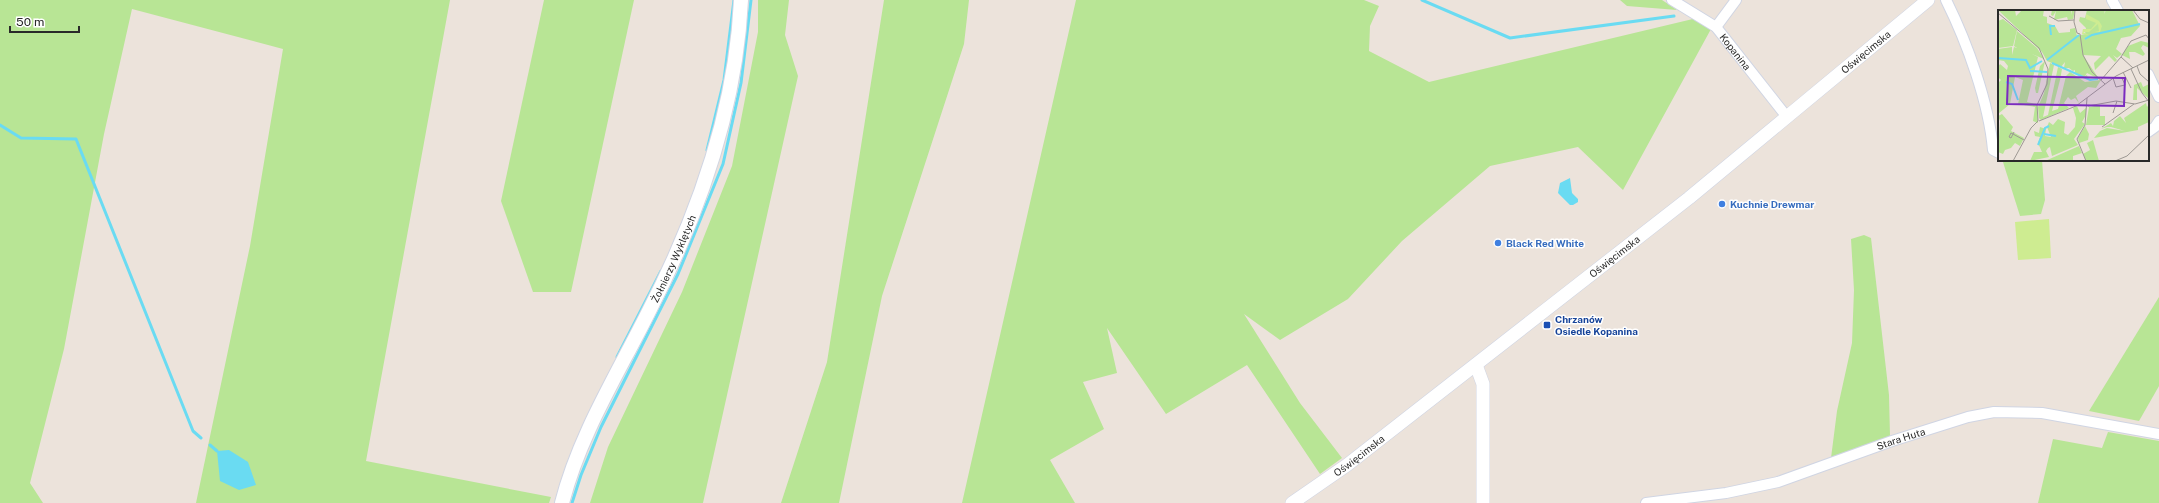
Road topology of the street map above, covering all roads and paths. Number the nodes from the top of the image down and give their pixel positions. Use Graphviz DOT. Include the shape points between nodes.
graph roads {
  1 [pos="741,0"];
  2 [pos="1672,0"];
  3 [pos="1736,0"];
  4 [pos="1928,0"];
  5 [pos="1946,0"];
  6 [pos="2112,0"];
  7 [pos="2117,10"];
  8 [pos="1716,27"];
  9 [pos="2149,76"];
  10 [pos="2159,97"];
  11 [pos="1787,117"];
  12 [pos="2159,121"];
  13 [pos="2149,131"];
  14 [pos="1998,152"];
  15 [pos="1476,365"];
  16 [pos="2159,434"];
  17 [pos="562,503"];
  18 [pos="1292,503"];
  19 [pos="1483,503"];
  20 [pos="1646,503"];
  1 -- 17 [label="main road, Żołnierzy Wyklętych" via="731,81 712,160 700,197 670,269 592,422"];
  2 -- 8 [label="street, Kopanina"];
  3 -- 8 [label="street"];
  4 -- 11 [label="street, Oświęcimska"];
  5 -- 14 [label="street" via="1979,83 1993,150"];
  6 -- 7 [label="street"];
  8 -- 11 [label="street, Kopanina"];
  9 -- 10 [label="street"];
  11 -- 15 [label="street, Oświęcimska" via="1689,198"];
  12 -- 13 [label="street" via="2156,127"];
  15 -- 18 [label="street, Oświęcimska" via="1347,465"];
  15 -- 19 [label="street" via="1483,384"];
  16 -- 20 [label="street, Stara Huta" via="2042,413 1994,412 1968,417 1778,482 1726,493"];
}
